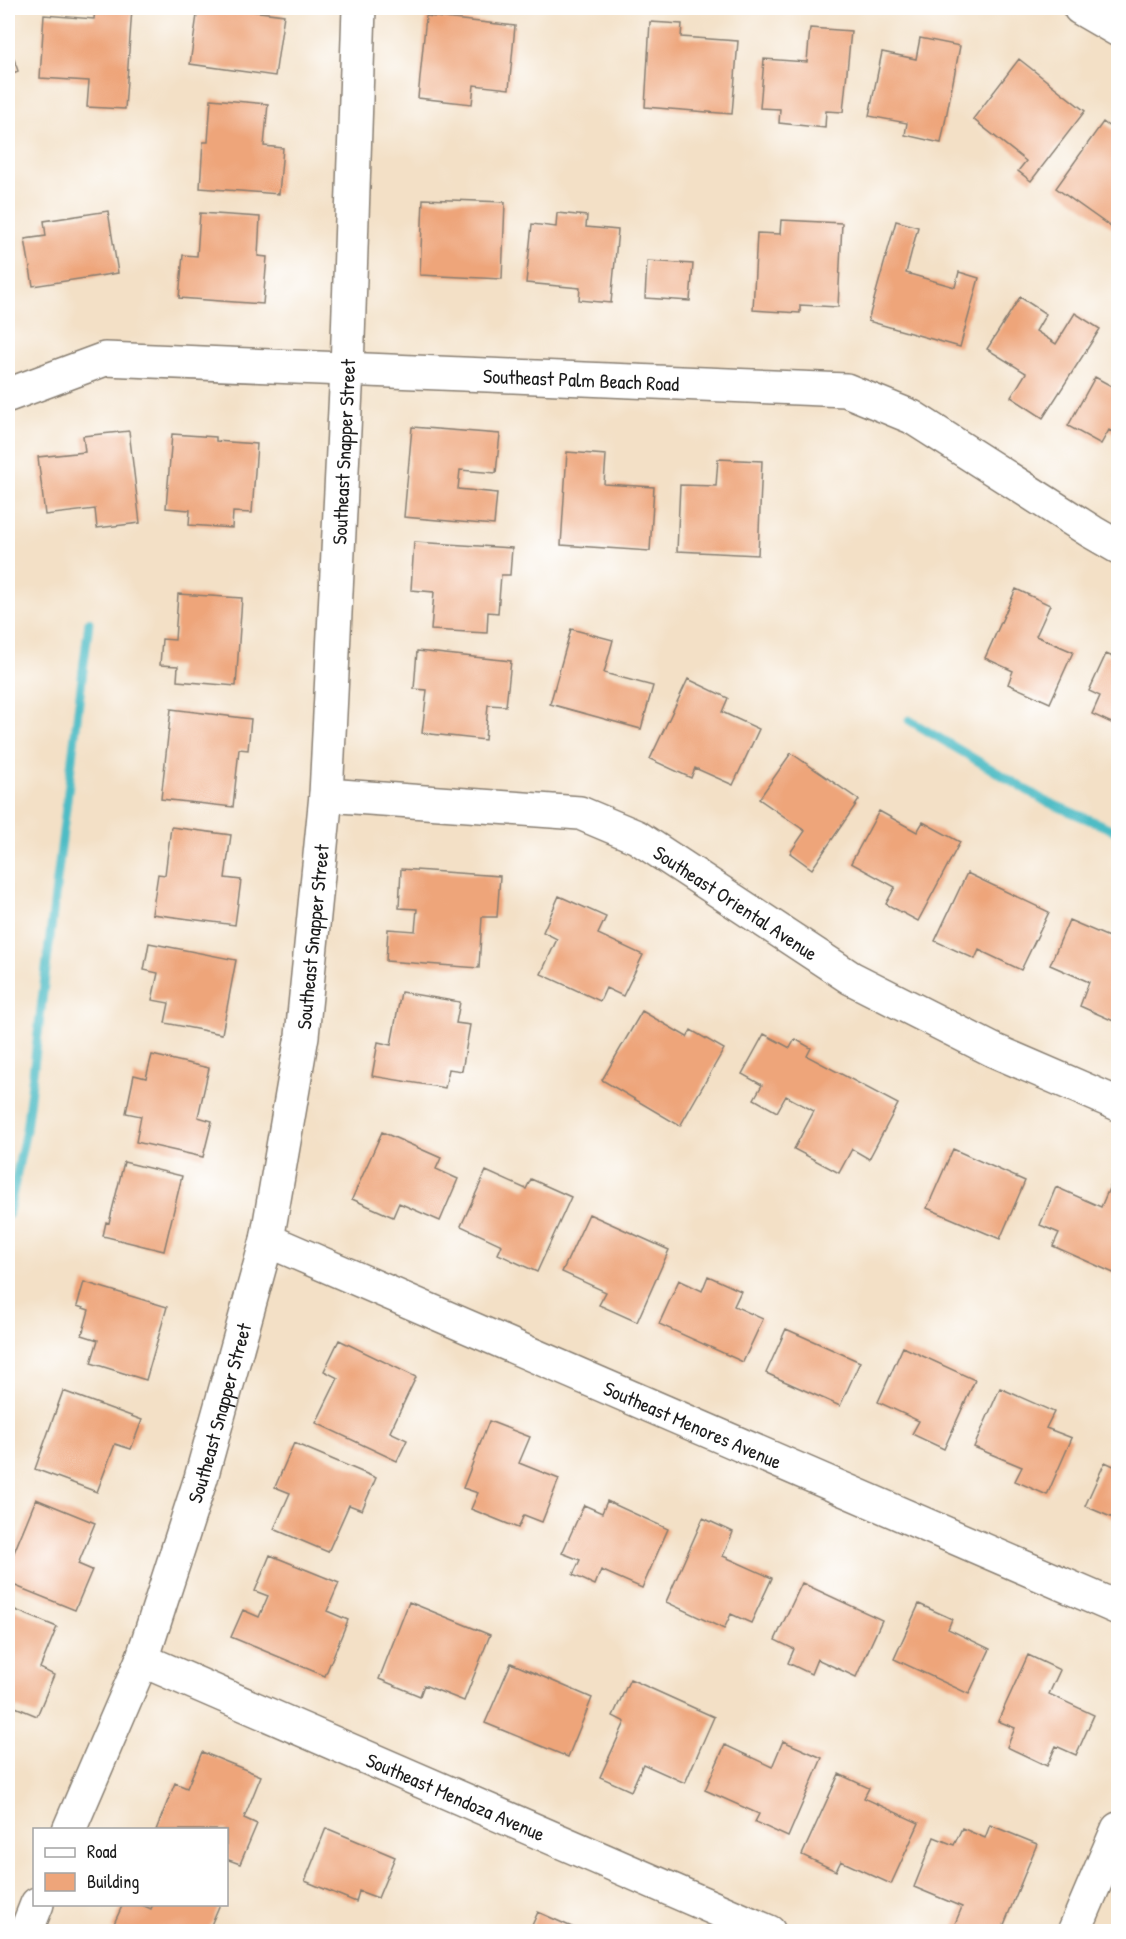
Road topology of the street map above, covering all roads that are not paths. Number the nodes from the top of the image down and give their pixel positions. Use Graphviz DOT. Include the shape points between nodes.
graph roads {
  1 [pos="359,8"];
  2 [pos="1080,8"];
  3 [pos="1119,30"];
  4 [pos="347,369"];
  5 [pos="8,395"];
  6 [pos="1119,547"];
  7 [pos="326,795"];
  8 [pos="1119,1104"];
  9 [pos="267,1240"];
  10 [pos="1119,1608"];
  11 [pos="142,1660"];
  12 [pos="70,1828"];
  13 [pos="1119,1829"];
  14 [pos="37,1906"];
  15 [pos="26,1932"];
  16 [pos="769,1932"];
  17 [pos="1074,1932"];
  1 -- 4 [label="street, Southeast Snapper Street"];
  2 -- 3 [label="street"];
  4 -- 5 [label="street, Southeast Palm Beach Road" via="105,359"];
  4 -- 6 [label="street, Southeast Palm Beach Road" via="846,390 912,417"];
  4 -- 7 [label="street, Southeast Snapper Street"];
  7 -- 8 [label="street, Southeast Oriental Avenue" via="580,813 637,837 851,978 993,1050"];
  7 -- 9 [label="street, Southeast Snapper Street" via="302,1036"];
  9 -- 10 [label="street, Southeast Menores Avenue"];
  9 -- 11 [label="street, Southeast Snapper Street" via="201,1478"];
  11 -- 12 [label="street, Southeast Snapper Street"];
  11 -- 16 [label="street, Southeast Mendoza Avenue"];
  13 -- 17 [label="street"];
  14 -- 15 [label="street"];
}
